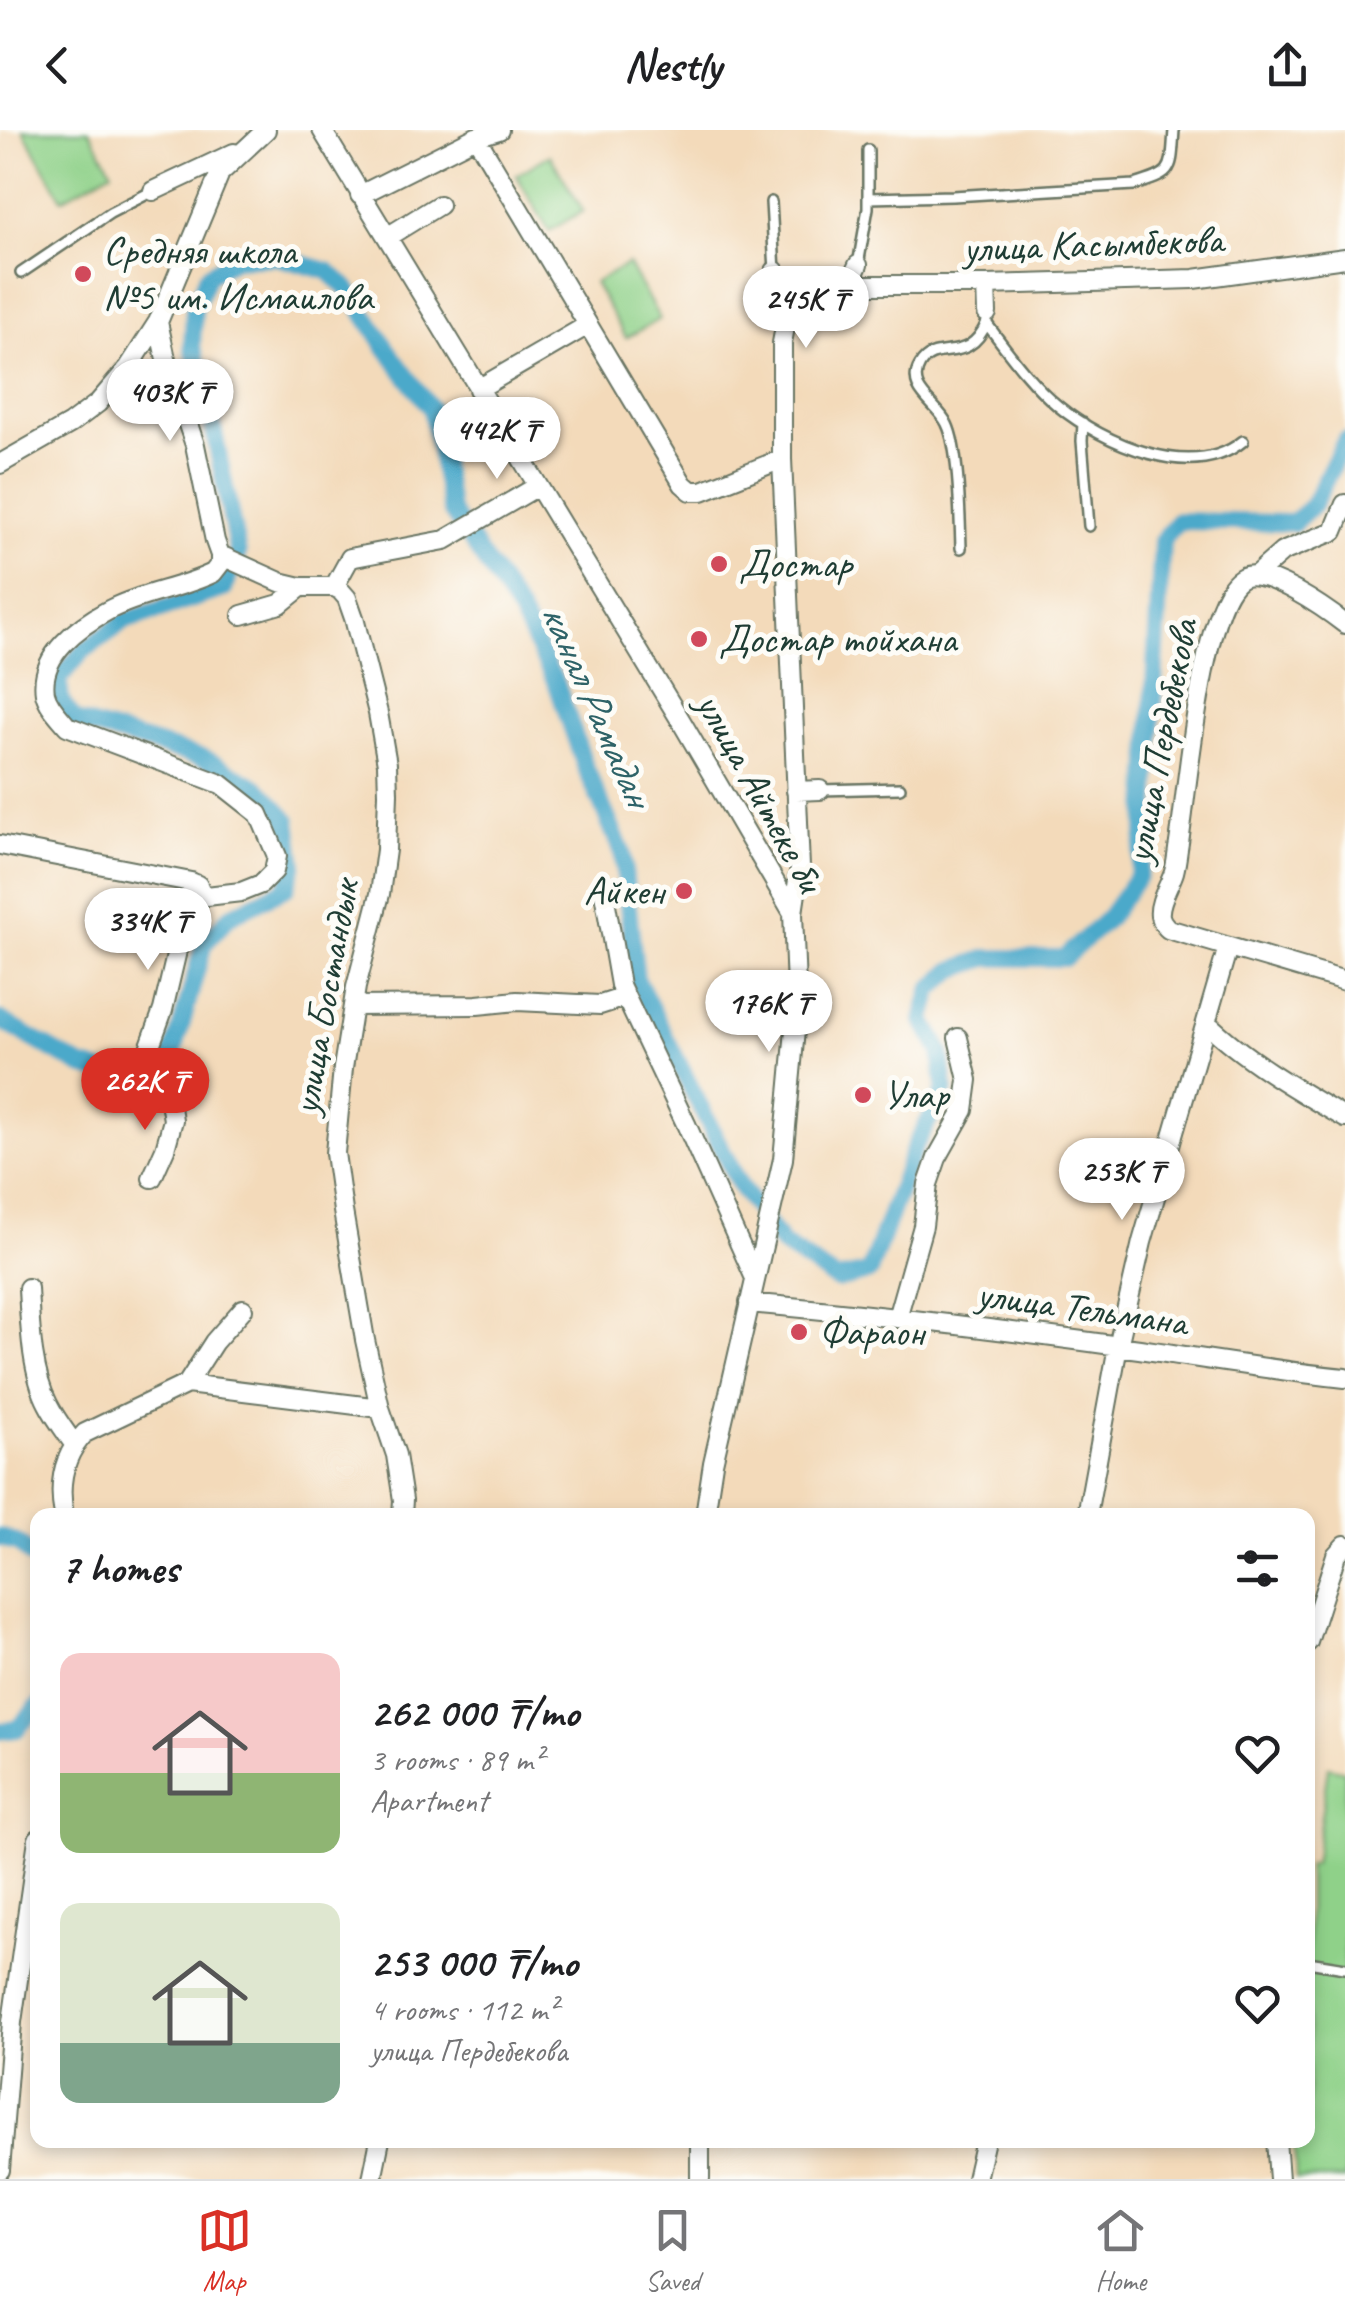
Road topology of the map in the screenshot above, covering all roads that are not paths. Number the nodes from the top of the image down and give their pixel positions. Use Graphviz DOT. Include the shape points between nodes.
graph roads {
  1 [pos="266,130"];
  2 [pos="322,130"];
  3 [pos="500,130"];
  4 [pos="1174,130"];
  5 [pos="476,137"];
  6 [pos="247,148"];
  7 [pos="868,150"];
  8 [pos="153,190"];
  9 [pos="360,196"];
  10 [pos="868,198"];
  11 [pos="771,202"];
  12 [pos="440,205"];
  13 [pos="387,236"];
  14 [pos="1345,258"];
  15 [pos="858,266"];
  16 [pos="775,271"];
  17 [pos="21,273"];
  18 [pos="848,285"];
  19 [pos="986,285"];
  20 [pos="987,319"];
  21 [pos="158,322"];
  22 [pos="588,325"];
  23 [pos="786,327"];
  24 [pos="478,389"];
  25 [pos="1083,424"];
  26 [pos="1243,440"];
  27 [pos="782,458"];
  28 [pos="0,464"];
  29 [pos="538,486"];
  30 [pos="1345,504"];
  31 [pos="1089,526"];
  32 [pos="961,548"];
  33 [pos="223,557"];
  34 [pos="1257,574"];
  35 [pos="301,587"];
  36 [pos="334,587"];
  37 [pos="242,615"];
  38 [pos="1345,624"];
  39 [pos="900,788"];
  40 [pos="820,790"];
  41 [pos="796,791"];
  42 [pos="0,845"];
  43 [pos="191,882"];
  44 [pos="604,893"];
  45 [pos="793,914"];
  46 [pos="1228,948"];
  47 [pos="1345,981"];
  48 [pos="625,997"];
  49 [pos="354,1006"];
  50 [pos="1207,1023"];
  51 [pos="958,1038"];
  52 [pos="1345,1118"];
  53 [pos="152,1178"];
  54 [pos="754,1277"];
  55 [pos="28,1288"];
  56 [pos="749,1303"];
  57 [pos="243,1309"];
  58 [pos="897,1318"];
  59 [pos="1118,1346"];
  60 [pos="1345,1378"];
  61 [pos="187,1384"];
  62 [pos="380,1408"];
  63 [pos="74,1444"];
  64 [pos="63,1508"];
  65 [pos="402,1508"];
  66 [pos="706,1508"];
  67 [pos="1088,1508"];
  68 [pos="1345,1546"];
  69 [pos="1315,1620"];
  70 [pos="30,1895"];
  71 [pos="1315,1963"];
  72 [pos="1345,1968"];
  73 [pos="4,2078"];
  74 [pos="378,2148"];
  75 [pos="700,2148"];
  76 [pos="984,2148"];
  77 [pos="1277,2148"];
  78 [pos="0,2170"];
  79 [pos="372,2179"];
  80 [pos="700,2179"];
  81 [pos="976,2179"];
  82 [pos="1279,2179"];
  1 -- 6 [label="street"];
  2 -- 9 [label="street, улица Айтеке би"];
  3 -- 5 [label="street"];
  4 -- 10 [label="lane" via="1170,169 1134,185"];
  5 -- 9 [label="street"];
  5 -- 22 [label="street"];
  6 -- 8 [label="street"];
  6 -- 21 [label="street" via="220,174"];
  7 -- 10 [label="lane"];
  8 -- 17 [label="lane"];
  9 -- 13 [label="street, улица Айтеке би"];
  10 -- 15 [label="lane"];
  11 -- 16 [label="lane"];
  12 -- 13 [label="street"];
  13 -- 24 [label="street, улица Айтеке би"];
  14 -- 19 [label="street, улица Касымбекова" via="1194,279"];
  15 -- 18 [label="street"];
  16 -- 23 [label="street"];
  18 -- 19 [label="street, улица Касымбекова"];
  18 -- 23 [label="street, улица Касымбекова" via="809,300"];
  19 -- 20 [label="street"];
  20 -- 25 [label="lane" via="1032,381"];
  20 -- 32 [label="lane" via="978,340 964,350 930,355 915,380 948,424"];
  21 -- 28 [label="street" via="98,402"];
  21 -- 33 [label="street"];
  22 -- 24 [label="street"];
  22 -- 27 [label="street" via="691,492"];
  23 -- 27 [label="street"];
  24 -- 29 [label="street, улица Айтеке би"];
  25 -- 26 [label="lane" via="1156,456 1189,460 1211,458"];
  25 -- 31 [label="lane"];
  27 -- 41 [label="street"];
  29 -- 36 [label="street" via="445,540 350,558"];
  29 -- 45 [label="street, улица Айтеке би"];
  30 -- 34 [label="street" via="1334,531 1282,552"];
  33 -- 35 [label="street"];
  33 -- 43 [label="street" via="213,573 110,610 62,644 45,692 67,726 221,784 259,814 277,856 274,871 241,892 207,896"];
  34 -- 38 [label="street"];
  34 -- 46 [label="street, улица Пердебекова" via="1239,578 1214,628 1174,873 1160,911 1168,929"];
  35 -- 36 [label="street"];
  35 -- 37 [label="street" via="280,604"];
  36 -- 49 [label="street, улица Бостандык" via="354,618 378,712 388,793 380,894"];
  39 -- 40 [label="lane"];
  40 -- 41 [label="street"];
  41 -- 45 [label="street" via="800,867"];
  42 -- 43 [label="street"];
  43 -- 53 [label="street" via="147,1054 173,1120"];
  44 -- 48 [label="street"];
  45 -- 54 [label="street, улица Айтеке би" via="788,1120"];
  46 -- 47 [label="street"];
  46 -- 50 [label="street"];
  48 -- 49 [label="street" via="600,1006"];
  48 -- 54 [label="street"];
  49 -- 62 [label="street, улица Бостандык" via="335,1153"];
  50 -- 52 [label="street"];
  50 -- 59 [label="street"];
  51 -- 58 [label="street" via="968,1080 964,1110 928,1184"];
  54 -- 56 [label="street, улица Айтеке би"];
  55 -- 63 [label="street" via="41,1388"];
  56 -- 58 [label="street, улица Тельмана"];
  56 -- 66 [label="street, улица Айтеке би"];
  57 -- 61 [label="street"];
  58 -- 59 [label="street, улица Тельмана"];
  59 -- 60 [label="street, улица Тельмана"];
  59 -- 67 [label="street"];
  61 -- 62 [label="street"];
  61 -- 63 [label="street"];
  62 -- 65 [label="street, улица Бостандык" via="396,1456"];
  63 -- 64 [label="street" via="60,1485"];
  68 -- 69 [label="street"];
  70 -- 73 [label="street"];
  71 -- 72 [label="lane"];
  73 -- 78 [label="street"];
  74 -- 79 [label="street"];
  75 -- 80 [label="street"];
  76 -- 81 [label="street"];
  77 -- 82 [label="street"];
}
